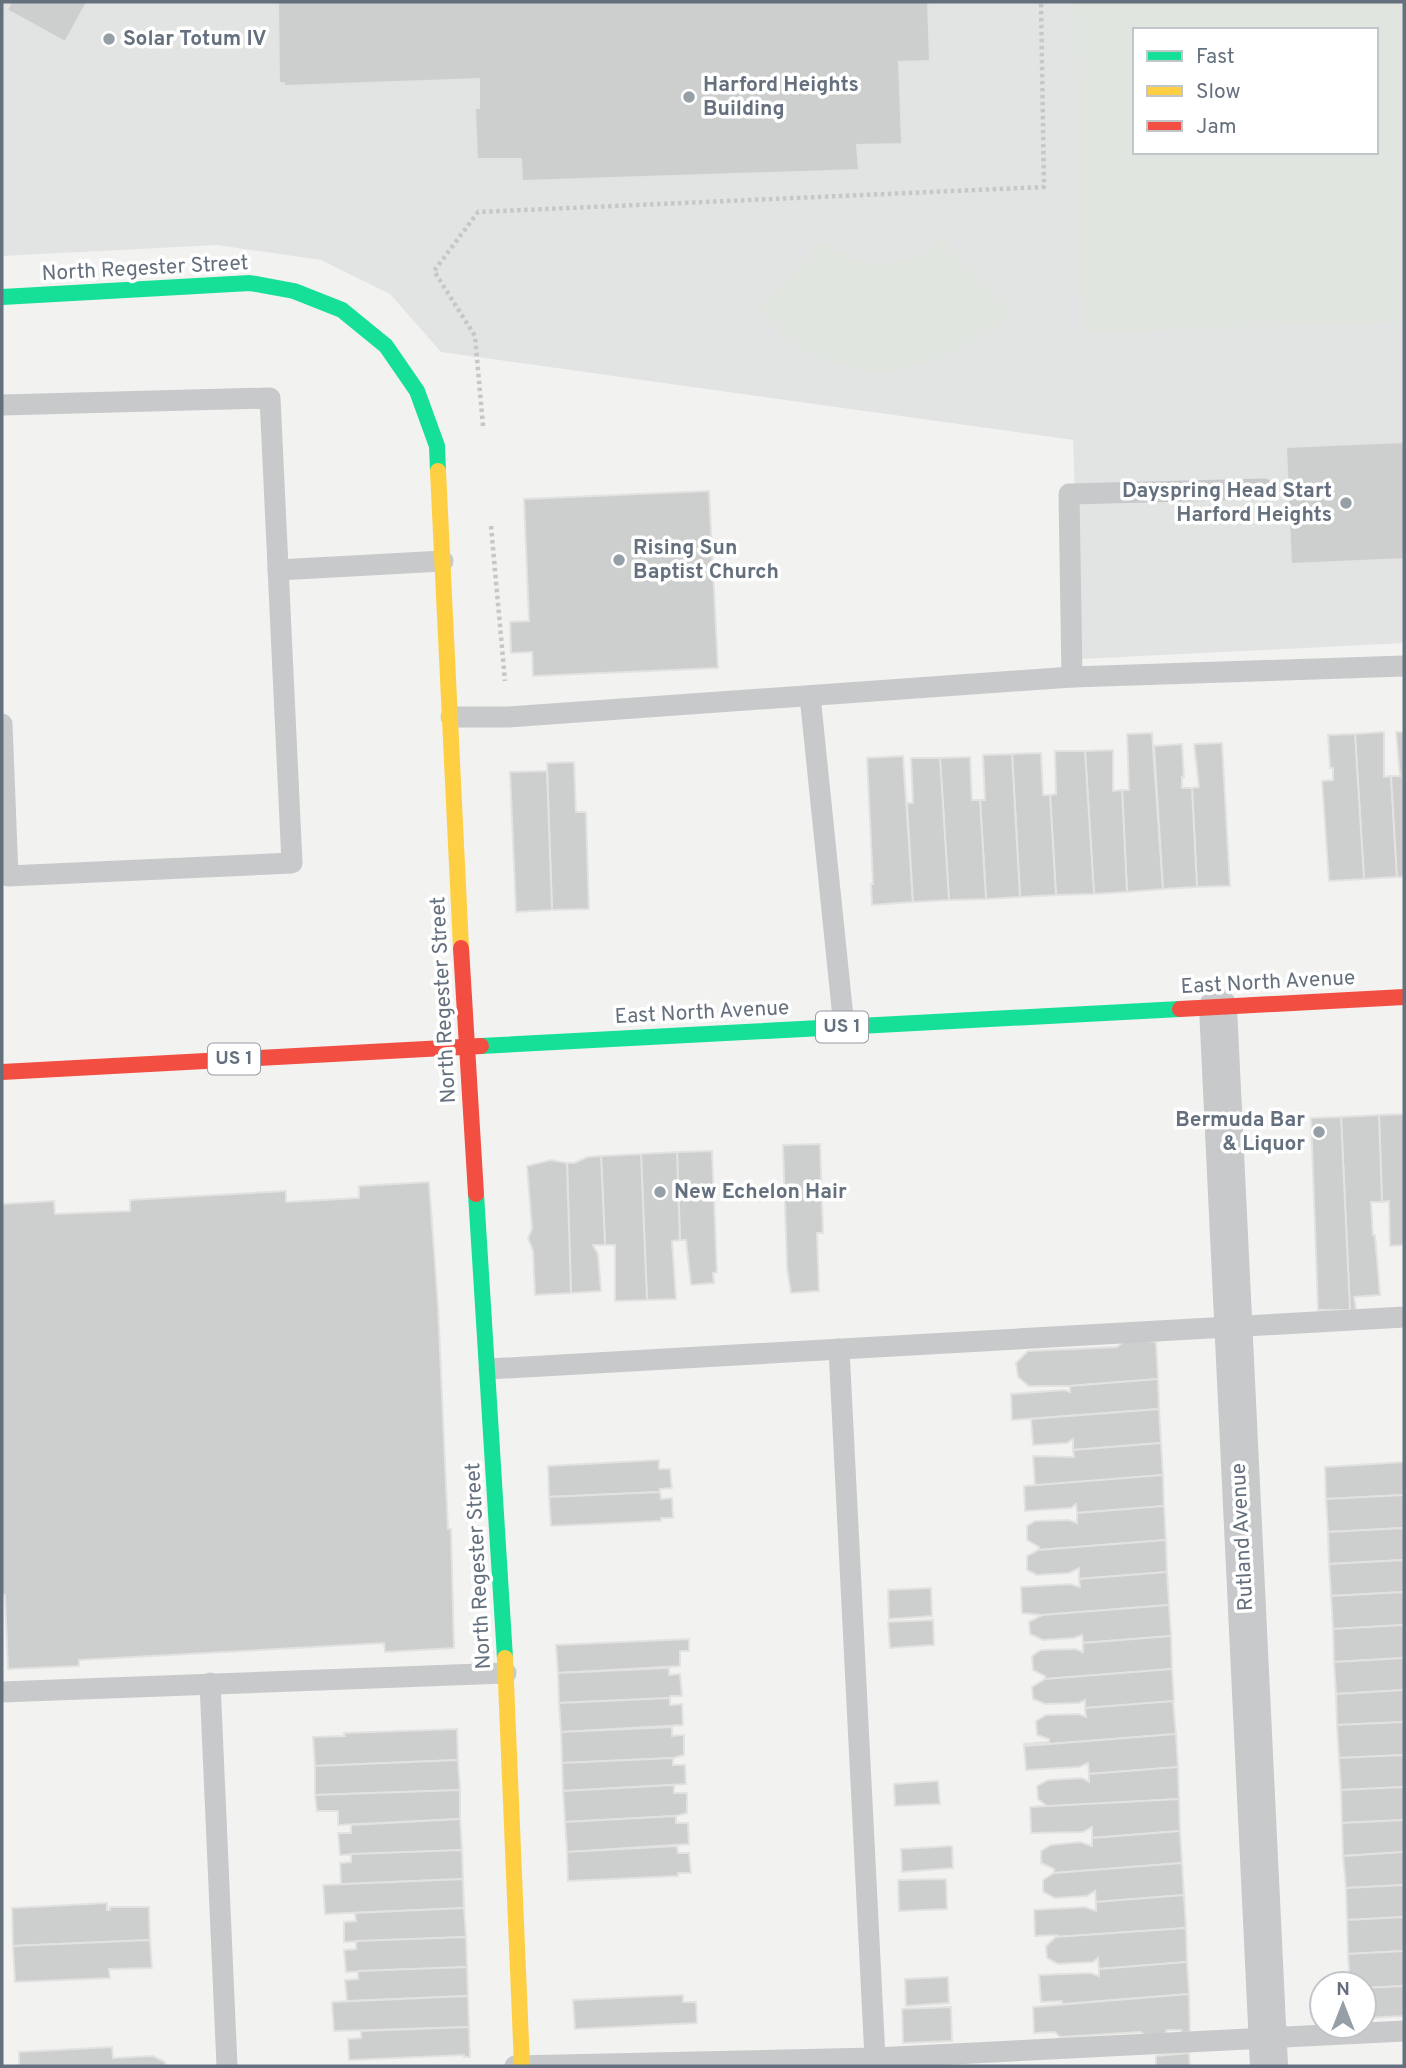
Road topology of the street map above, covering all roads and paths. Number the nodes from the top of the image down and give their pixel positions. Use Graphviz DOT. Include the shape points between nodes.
graph roads {
  1 [pos="1041,2"];
  2 [pos="2,297"];
  3 [pos="2,405"];
  4 [pos="483,431"];
  5 [pos="1264,489"];
  6 [pos="490,513"];
  7 [pos="443,561"];
  8 [pos="278,570"];
  9 [pos="1404,666"];
  10 [pos="1072,677"];
  11 [pos="810,696"];
  12 [pos="508,716"];
  13 [pos="451,717"];
  14 [pos="2,724"];
  15 [pos="1404,997"];
  16 [pos="1217,1007"];
  17 [pos="844,1027"];
  18 [pos="466,1047"];
  19 [pos="2,1072"];
  20 [pos="1404,1317"];
  21 [pos="1232,1327"];
  22 [pos="839,1349"];
  23 [pos="489,1369"];
  24 [pos="506,1673"];
  25 [pos="210,1684"];
  26 [pos="2,1692"];
  27 [pos="1404,2031"];
  28 [pos="1268,2053"];
  29 [pos="875,2058"];
  30 [pos="227,2066"];
  31 [pos="516,2066"];
  1 -- 4 [label="path" via="1044,187 478,212 434,271 475,336"];
  2 -- 7 [label="street, North Regester Street" via="250,283 294,291 342,310 386,346 417,391 437,446"];
  3 -- 8 [label="lane" via="270,398"];
  5 -- 10 [label="lane" via="1069,494"];
  6 -- 12 [label="path"];
  7 -- 8 [label="lane"];
  7 -- 13 [label="street, North Regester Street"];
  8 -- 14 [label="lane" via="292,863 8,876"];
  9 -- 10 [label="lane"];
  10 -- 11 [label="lane"];
  11 -- 12 [label="lane"];
  11 -- 17 [label="lane"];
  12 -- 13 [label="lane"];
  13 -- 18 [label="street, North Regester Street"];
  15 -- 16 [label="street, East North Avenue / US 1"];
  16 -- 17 [label="street, East North Avenue / US 1"];
  16 -- 21 [label="street, Rutland Avenue"];
  17 -- 18 [label="street, East North Avenue / US 1"];
  18 -- 19 [label="street, East North Avenue / US 1"];
  18 -- 23 [label="street, North Regester Street"];
  20 -- 21 [label="lane"];
  21 -- 22 [label="lane"];
  21 -- 28 [label="street, Rutland Avenue"];
  22 -- 23 [label="lane"];
  22 -- 29 [label="lane"];
  23 -- 24 [label="street, North Regester Street"];
  24 -- 25 [label="lane"];
  24 -- 31 [label="street, North Regester Street"];
  25 -- 26 [label="lane"];
  25 -- 30 [label="lane"];
  27 -- 28 [label="lane"];
  28 -- 29 [label="lane"];
  29 -- 31 [label="lane"];
}
